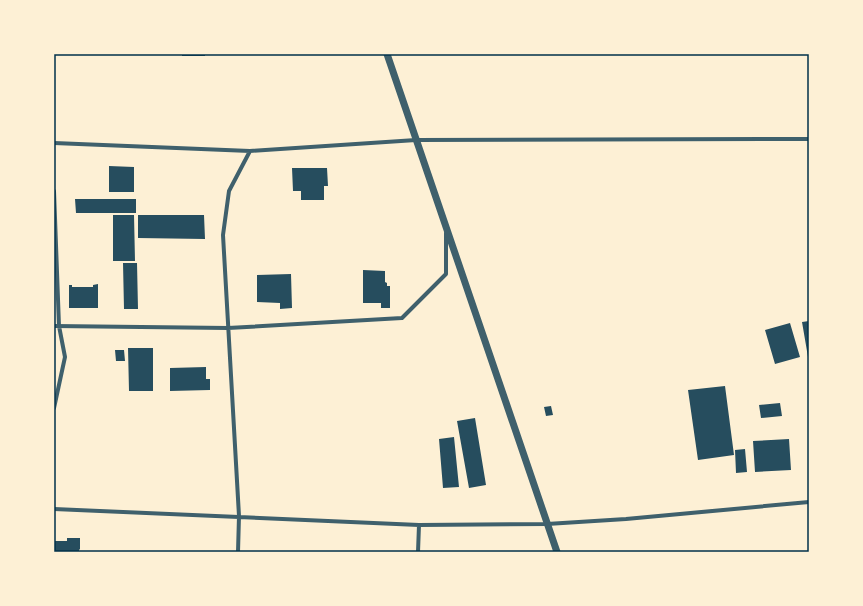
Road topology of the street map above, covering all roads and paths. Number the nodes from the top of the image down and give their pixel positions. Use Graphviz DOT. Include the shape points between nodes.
graph roads {
  1 [pos="387,54"];
  2 [pos="809,139"];
  3 [pos="416,140"];
  4 [pos="54,143"];
  5 [pos="250,151"];
  6 [pos="54,191"];
  7 [pos="446,225"];
  8 [pos="54,326"];
  9 [pos="59,326"];
  10 [pos="228,328"];
  11 [pos="54,408"];
  12 [pos="809,502"];
  13 [pos="54,509"];
  14 [pos="239,516"];
  15 [pos="547,524"];
  16 [pos="419,525"];
  17 [pos="238,552"];
  18 [pos="418,552"];
  19 [pos="557,552"];
  1 -- 3 [label="street"];
  2 -- 3 [label="street"];
  3 -- 5 [label="street"];
  3 -- 7 [label="street"];
  4 -- 5 [label="street"];
  5 -- 10 [label="street" via="229,191 223,235"];
  6 -- 9 [label="street"];
  7 -- 10 [label="street" via="446,274 402,318"];
  7 -- 15 [label="street"];
  8 -- 9 [label="street"];
  9 -- 10 [label="street"];
  9 -- 11 [label="street" via="65,357"];
  10 -- 14 [label="street"];
  12 -- 15 [label="street"];
  13 -- 14 [label="street"];
  14 -- 16 [label="street"];
  14 -- 17 [label="street"];
  15 -- 16 [label="street"];
  15 -- 19 [label="street"];
  16 -- 18 [label="street"];
}
